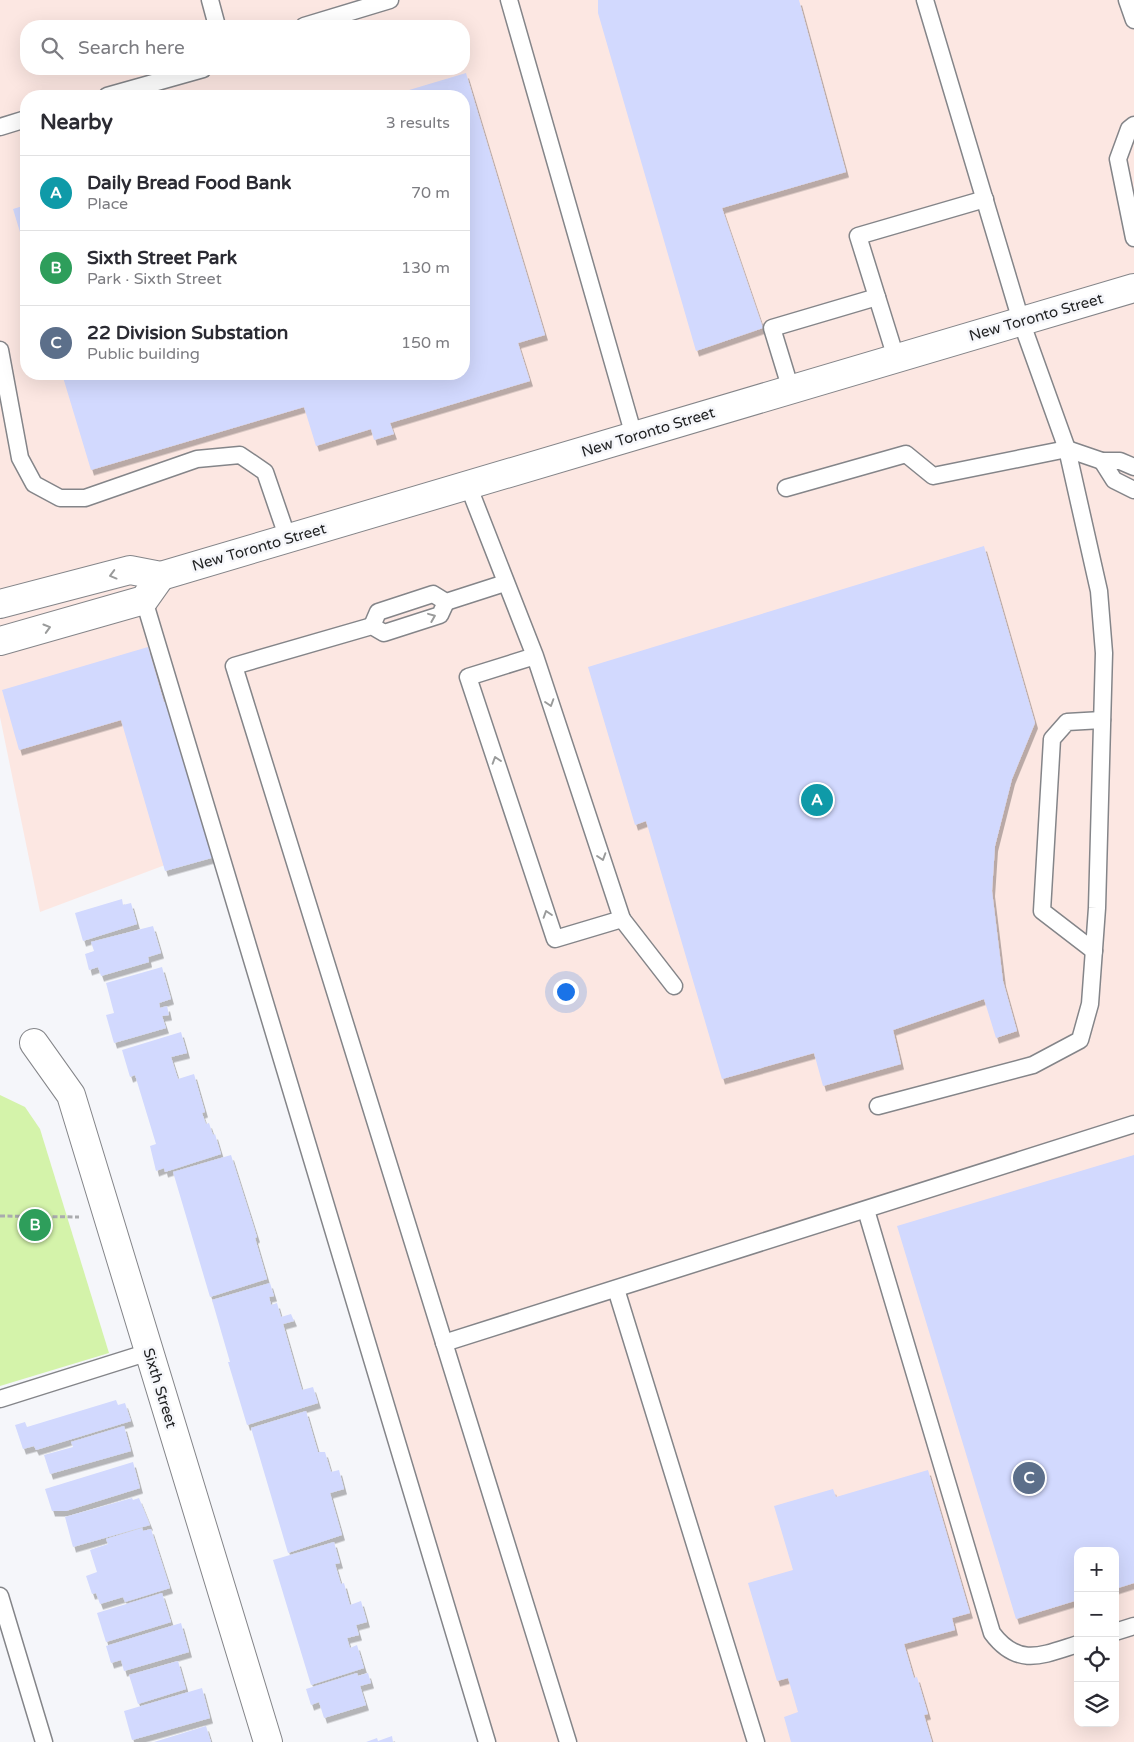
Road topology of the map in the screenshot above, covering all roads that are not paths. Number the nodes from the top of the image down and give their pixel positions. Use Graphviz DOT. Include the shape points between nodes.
graph roads {
  1 [pos="210,0"];
  2 [pos="390,0"];
  3 [pos="509,0"];
  4 [pos="925,0"];
  5 [pos="1127,0"];
  6 [pos="215,20"];
  7 [pos="324,20"];
  8 [pos="1134,20"];
  9 [pos="182,75"];
  10 [pos="128,90"];
  11 [pos="20,121"];
  12 [pos="1134,125"];
  13 [pos="0,127"];
  14 [pos="984,199"];
  15 [pos="1134,238"];
  16 [pos="1134,288"];
  17 [pos="877,297"];
  18 [pos="1021,321"];
  19 [pos="0,350"];
  20 [pos="896,358"];
  21 [pos="791,390"];
  22 [pos="634,436"];
  23 [pos="1067,449"];
  24 [pos="1102,461"];
  25 [pos="1134,467"];
  26 [pos="468,485"];
  27 [pos="786,488"];
  28 [pos="1134,490"];
  29 [pos="288,538"];
  30 [pos="161,576"];
  31 [pos="505,583"];
  32 [pos="144,600"];
  33 [pos="446,602"];
  34 [pos="0,604"];
  35 [pos="372,626"];
  36 [pos="0,641"];
  37 [pos="535,656"];
  38 [pos="1102,720"];
  39 [pos="622,919"];
  40 [pos="1094,950"];
  41 [pos="674,986"];
  42 [pos="34,1043"];
  43 [pos="878,1106"];
  44 [pos="1134,1124"];
  45 [pos="866,1210"];
  46 [pos="616,1289"];
  47 [pos="444,1343"];
  48 [pos="149,1352"];
  49 [pos="0,1399"];
  50 [pos="0,1596"];
  51 [pos="1134,1626"];
  52 [pos="1119,1631"];
  53 [pos="1074,1645"];
  54 [pos="44,1742"];
  55 [pos="268,1742"];
  56 [pos="487,1742"];
  57 [pos="568,1742"];
  58 [pos="756,1742"];
  1 -- 6 [label="lane"];
  2 -- 7 [label="lane"];
  3 -- 22 [label="lane"];
  4 -- 14 [label="lane"];
  5 -- 8 [label="lane"];
  9 -- 10 [label="lane"];
  11 -- 13 [label="lane"];
  12 -- 15 [label="lane" via="1129,129 1118,159"];
  14 -- 17 [label="lane" via="858,236"];
  14 -- 18 [label="lane"];
  16 -- 18 [label="street, New Toronto Street"];
  17 -- 20 [label="lane"];
  17 -- 21 [label="lane" via="772,328"];
  18 -- 20 [label="street, New Toronto Street"];
  18 -- 23 [label="lane"];
  19 -- 29 [label="lane" via="20,458 34,484 60,498 85,498 197,459 240,455 265,472"];
  20 -- 21 [label="street, New Toronto Street"];
  21 -- 22 [label="street, New Toronto Street"];
  22 -- 26 [label="street, New Toronto Street"];
  23 -- 24 [label="lane"];
  23 -- 27 [label="lane" via="933,476 906,454"];
  23 -- 38 [label="lane" via="1099,591 1104,653"];
  24 -- 25 [label="lane" via="1120,461"];
  24 -- 28 [label="lane" via="1114,480"];
  26 -- 29 [label="street, New Toronto Street"];
  26 -- 31 [label="lane"];
  29 -- 30 [label="street, New Toronto Street"];
  30 -- 32 [label="street"];
  30 -- 34 [label="street, New Toronto Street, one-way" via="130,570"];
  31 -- 33 [label="lane"];
  31 -- 37 [label="lane"];
  36 -- 32 [label="street, one-way"];
  32 -- 56 [label="lane"];
  35 -- 33 [label="lane, one-way" via="384,633 421,622 440,615"];
  33 -- 35 [label="lane" via="433,594 378,612"];
  35 -- 47 [label="lane" via="234,666"];
  37 -- 39 [label="lane, one-way"];
  39 -- 37 [label="lane, one-way" via="555,939 468,677"];
  38 -- 40 [label="lane" via="1098,908"];
  38 -- 40 [label="lane" via="1067,722 1052,739 1042,911"];
  39 -- 41 [label="lane"];
  40 -- 43 [label="lane" via="1090,1004 1080,1040 1033,1065"];
  42 -- 48 [label="street, Sixth Street" via="70,1095"];
  44 -- 45 [label="lane"];
  45 -- 46 [label="lane"];
  45 -- 53 [label="lane" via="992,1633 1000,1644 1020,1655 1046,1654"];
  46 -- 47 [label="lane"];
  46 -- 58 [label="lane"];
  47 -- 57 [label="lane"];
  48 -- 49 [label="lane"];
  48 -- 55 [label="street, Sixth Street"];
  50 -- 54 [label="lane"];
  51 -- 52 [label="lane"];
}
